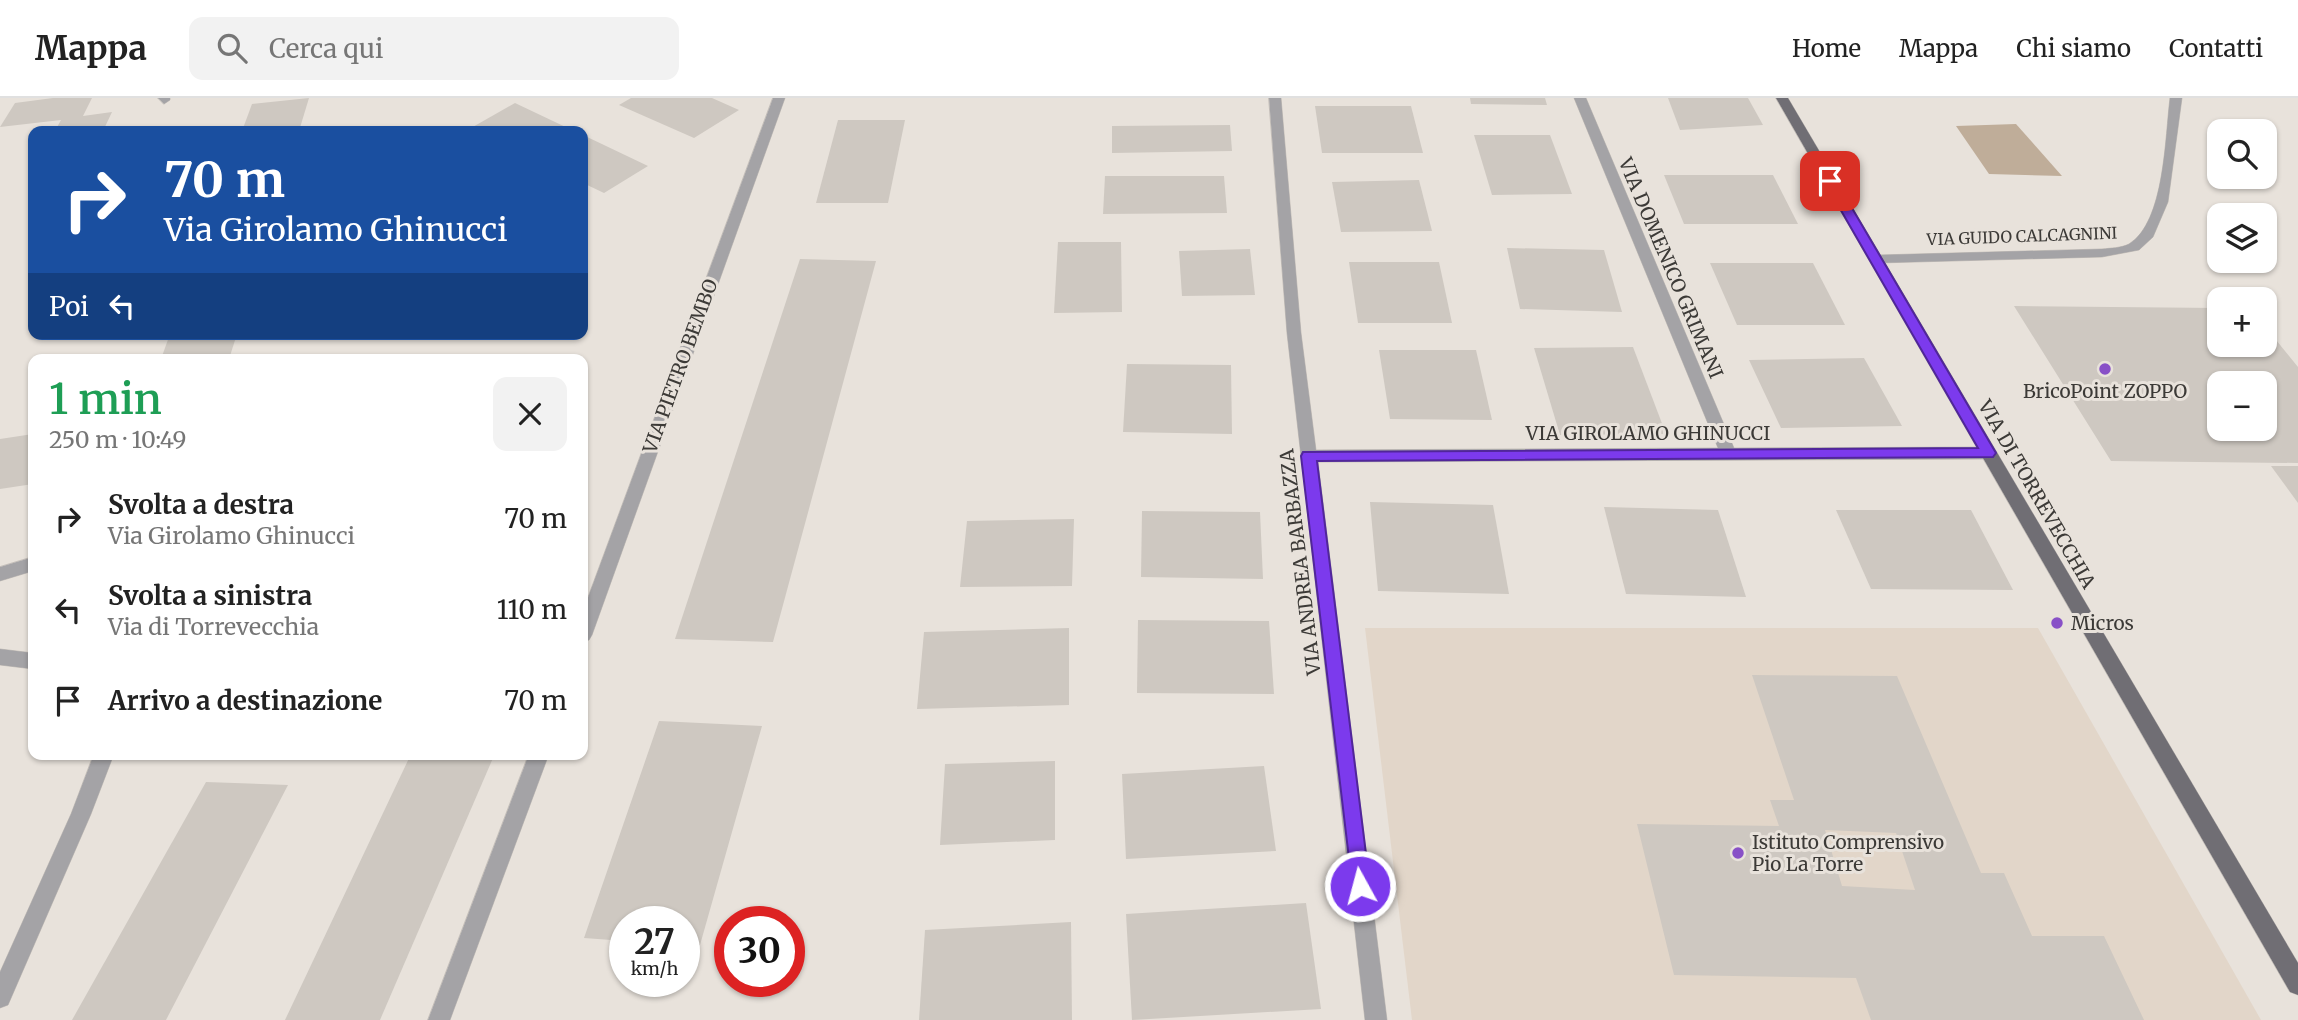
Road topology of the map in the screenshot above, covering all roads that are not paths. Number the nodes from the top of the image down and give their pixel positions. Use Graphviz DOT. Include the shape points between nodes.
graph roads {
  1 [pos="779,98"];
  2 [pos="1275,98"];
  3 [pos="1580,98"];
  4 [pos="1782,98"];
  5 [pos="2176,98"];
  6 [pos="1878,259"];
  7 [pos="1728,453"];
  8 [pos="1988,453"];
  9 [pos="1309,456"];
  10 [pos="28,566"];
  11 [pos="0,574"];
  12 [pos="588,621"];
  13 [pos="0,657"];
  14 [pos="28,660"];
  15 [pos="101,760"];
  16 [pos="537,760"];
  17 [pos="2298,984"];
  18 [pos="0,997"];
  19 [pos="439,1020"];
  20 [pos="1376,1020"];
  1 -- 12 [label="street, VIA PIETRO BEMBO"];
  2 -- 9 [label="street, VIA ANDREA BARBAZZA"];
  3 -- 7 [label="street, VIA DOMENICO GRIMANI"];
  4 -- 6 [label="main road, VIA DI TORREVECCHIA"];
  5 -- 6 [label="street, VIA GUIDO CALCAGNINI" via="2160,212 2151,233 2134,247 2102,253"];
  6 -- 8 [label="main road, VIA DI TORREVECCHIA"];
  7 -- 8 [label="street, VIA GIROLAMO GHINUCCI"];
  7 -- 9 [label="street, VIA GIROLAMO GHINUCCI"];
  8 -- 17 [label="main road, VIA DI TORREVECCHIA"];
  9 -- 20 [label="street, VIA ANDREA BARBAZZA"];
  10 -- 11 [label="street"];
  13 -- 14 [label="street"];
  15 -- 18 [label="street"];
  16 -- 19 [label="street"];
}
